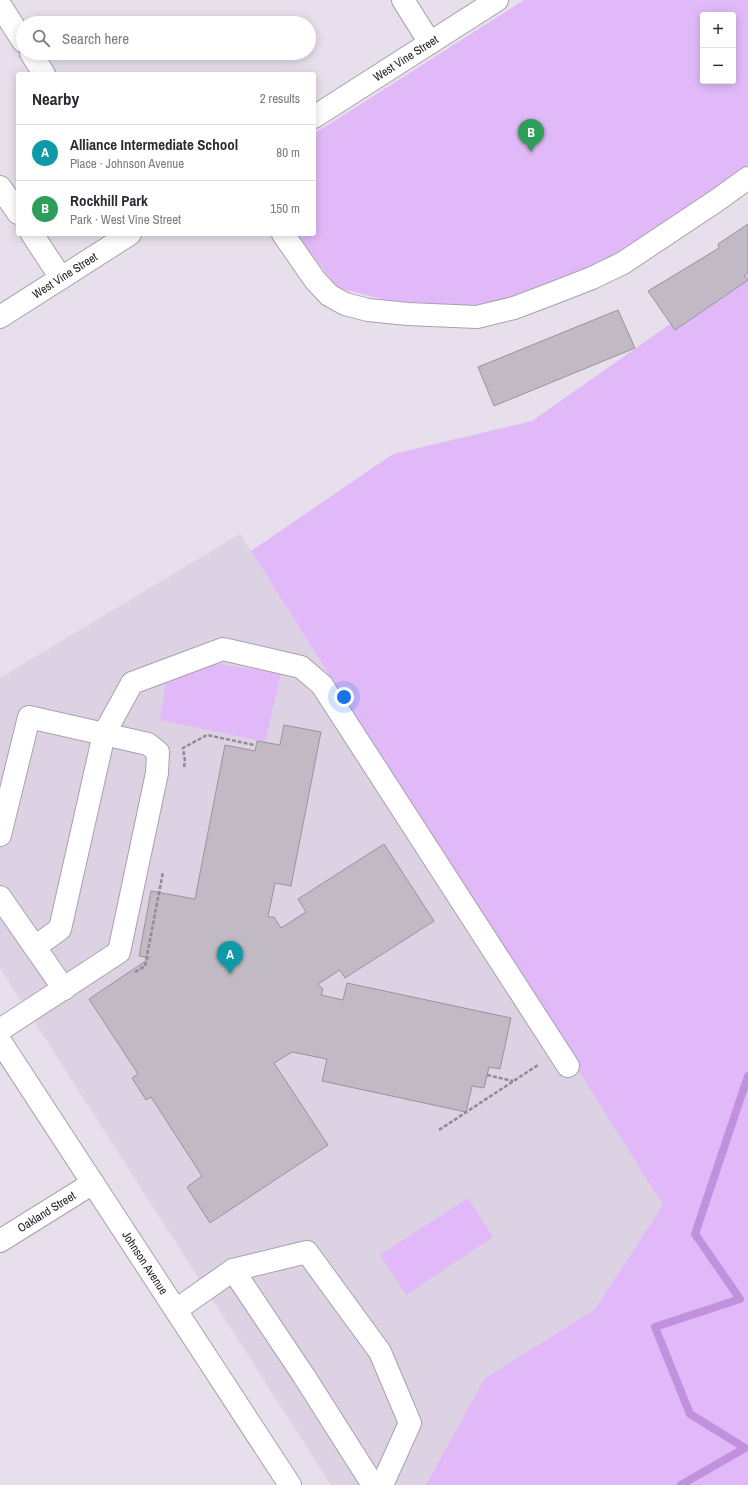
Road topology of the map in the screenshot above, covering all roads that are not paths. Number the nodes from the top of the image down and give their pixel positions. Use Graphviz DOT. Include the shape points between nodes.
graph roads {
  1 [pos="403,0"];
  2 [pos="497,0"];
  3 [pos="0,5"];
  4 [pos="16,30"];
  5 [pos="430,42"];
  6 [pos="35,60"];
  7 [pos="43,72"];
  8 [pos="316,116"];
  9 [pos="748,178"];
  10 [pos="0,187"];
  11 [pos="16,210"];
  12 [pos="33,236"];
  13 [pos="127,236"];
  14 [pos="284,236"];
  15 [pos="62,278"];
  16 [pos="0,317"];
  17 [pos="104,734"];
  18 [pos="0,835"];
  19 [pos="0,897"];
  20 [pos="35,947"];
  21 [pos="64,989"];
  22 [pos="0,1030"];
  23 [pos="0,1041"];
  24 [pos="563,1059"];
  25 [pos="93,1183"];
  26 [pos="0,1241"];
  27 [pos="233,1270"];
  28 [pos="176,1310"];
  29 [pos="290,1485"];
  30 [pos="373,1485"];
  31 [pos="382,1485"];
  1 -- 5 [label="street"];
  2 -- 5 [label="street, West Vine Street"];
  3 -- 4 [label="street"];
  5 -- 8 [label="street, West Vine Street"];
  6 -- 7 [label="street"];
  9 -- 14 [label="street" via="623,263 592,278 514,308 478,316 401,313 368,310 345,304 329,295 314,280"];
  10 -- 11 [label="street"];
  12 -- 15 [label="street"];
  13 -- 15 [label="street, West Vine Street"];
  15 -- 16 [label="street, West Vine Street"];
  17 -- 18 [label="street" via="29,717"];
  17 -- 20 [label="street" via="60,929"];
  17 -- 21 [label="street" via="148,744 158,752 157,773 119,952"];
  17 -- 24 [label="street" via="132,683 223,649 301,668 322,685"];
  19 -- 20 [label="street"];
  20 -- 21 [label="street"];
  21 -- 22 [label="street"];
  23 -- 25 [label="street, Johnson Avenue"];
  25 -- 26 [label="street, Oakland Street"];
  25 -- 28 [label="street, Johnson Avenue"];
  27 -- 28 [label="street"];
  27 -- 30 [label="street"];
  27 -- 31 [label="street" via="307,1252 380,1352 410,1423"];
  28 -- 29 [label="street, Johnson Avenue"];
}
